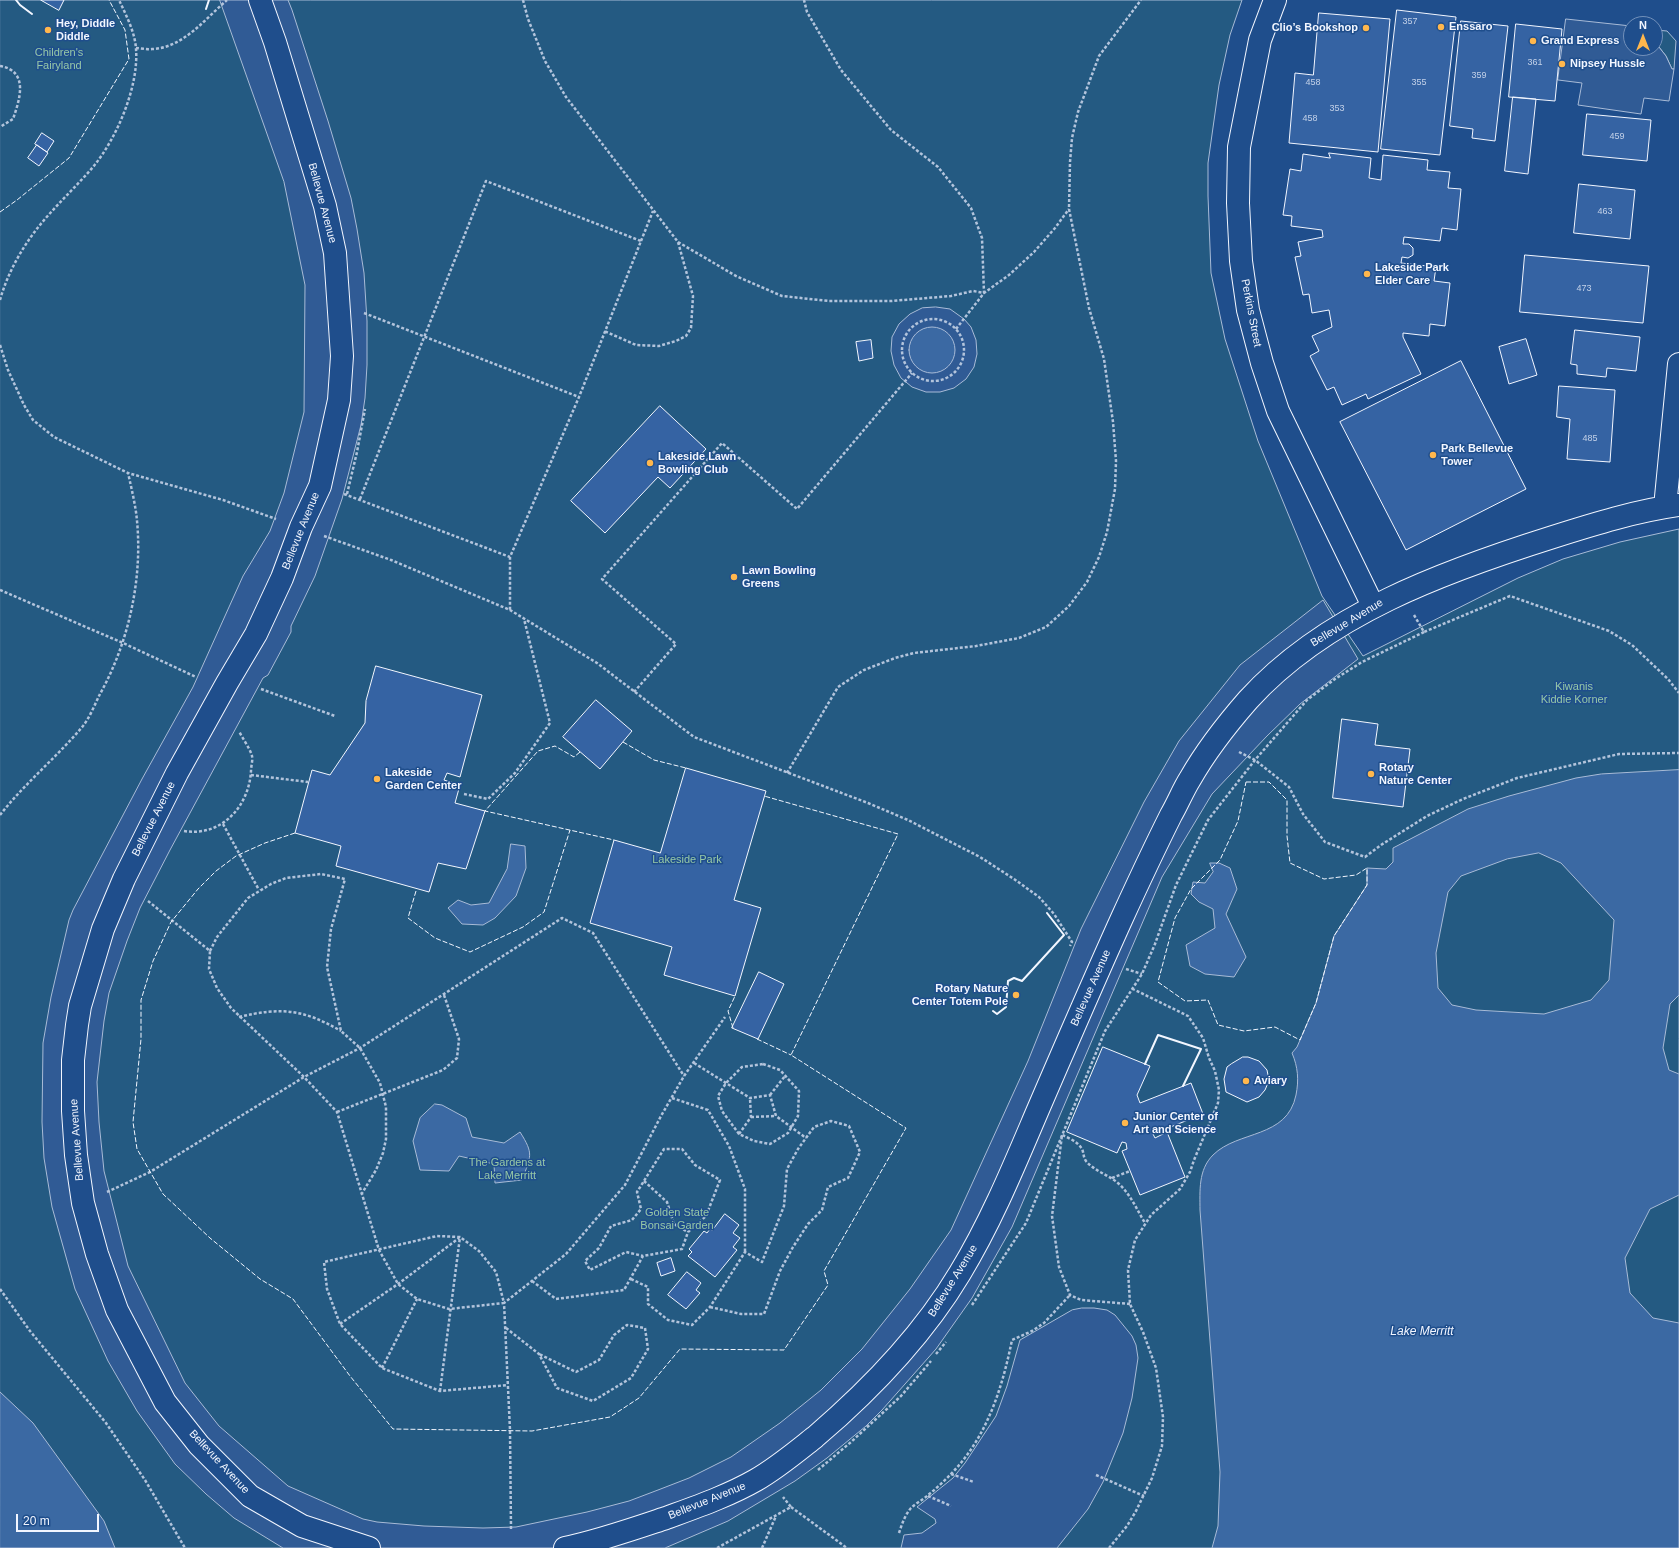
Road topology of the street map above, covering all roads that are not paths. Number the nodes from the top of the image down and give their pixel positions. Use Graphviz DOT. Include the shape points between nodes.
graph roads {
  1 [pos="260,0"];
  2 [pos="1274,0"];
  3 [pos="1679,364"];
  4 [pos="1672,506"];
  5 [pos="1372,606"];
  6 [pos="369,1548"];
  7 [pos="564,1548"];
  1 -- 6 [label="street, Bellevue Avenue" via="325,206 335,253 342,356 339,400 320,486 282,578 256,634 177,773 124,879 103,928 80,1006 74,1060 73,1111 76,1155 83,1203 118,1310 166,1402 199,1445 250,1496 302,1526"];
  2 -- 5 [label="street, Perkins Street" via="1260,40 1239,147 1241,261 1248,310 1278,411"];
  3 -- 4 [label="street"];
  4 -- 5 [label="street, Bellevue Avenue" via="1609,520 1513,549"];
  5 -- 7 [label="street, Bellevue Avenue" via="1321,637 1283,666 1250,698 1218,737 1190,779 1137,884 984,1229 959,1275 927,1322 844,1412 792,1456 755,1480 696,1507"];
}
